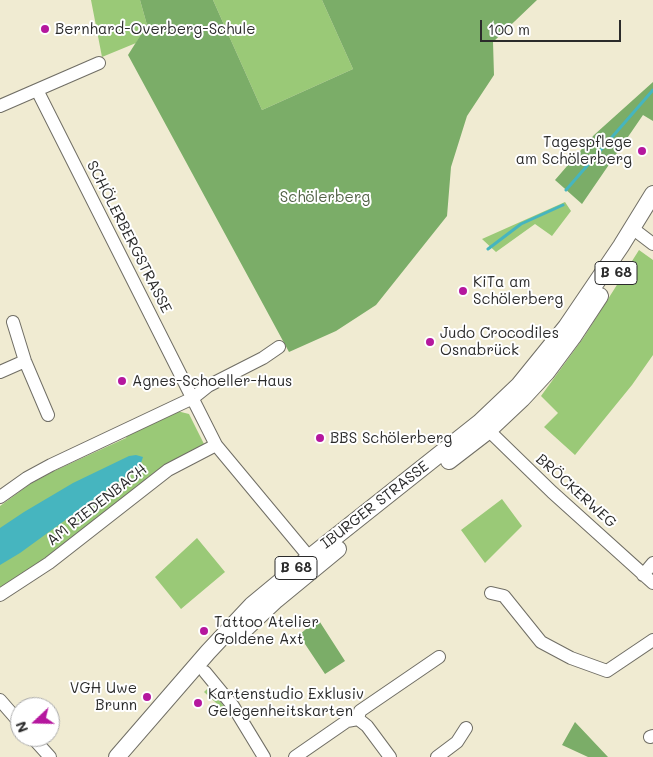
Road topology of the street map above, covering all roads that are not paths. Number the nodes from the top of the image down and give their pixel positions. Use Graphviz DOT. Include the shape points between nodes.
graph roads {
  1 [pos="99,63"];
  2 [pos="36,90"];
  3 [pos="0,106"];
  4 [pos="653,194"];
  5 [pos="653,214"];
  6 [pos="642,235"];
  7 [pos="14,322"];
  8 [pos="279,347"];
  9 [pos="25,361"];
  10 [pos="0,372"];
  11 [pos="193,398"];
  12 [pos="48,415"];
  13 [pos="484,426"];
  14 [pos="216,445"];
  15 [pos="0,497"];
  16 [pos="313,561"];
  17 [pos="653,562"];
  18 [pos="648,579"];
  19 [pos="491,593"];
  20 [pos="0,596"];
  21 [pos="653,640"];
  22 [pos="439,657"];
  23 [pos="205,672"];
  24 [pos="1,704"];
  25 [pos="10,713"];
  26 [pos="358,719"];
  27 [pos="466,728"];
  28 [pos="41,747"];
  29 [pos="50,757"];
  30 [pos="117,757"];
  31 [pos="131,757"];
  32 [pos="264,757"];
  33 [pos="295,757"];
  34 [pos="390,757"];
  35 [pos="437,757"];
  1 -- 2 [label="street"];
  2 -- 3 [label="street"];
  2 -- 11 [label="street, SCHÖLERBERGSTRASSE"];
  4 -- 6 [label="main road, IBURGER STRASSE / B 68"];
  5 -- 6 [label="main road, IBURGER STRASSE / B 68"];
  6 -- 13 [label="main road, IBURGER STRASSE / B 68" via="547,372 522,399"];
  7 -- 9 [label="street"];
  8 -- 11 [label="street" via="208,386"];
  9 -- 10 [label="street"];
  9 -- 12 [label="street"];
  11 -- 14 [label="street, SCHÖLERBERGSTRASSE"];
  11 -- 15 [label="street" via="68,456"];
  13 -- 16 [label="main road, IBURGER STRASSE / B 68"];
  13 -- 18 [label="street, BRÖCKERWEG"];
  14 -- 16 [label="street, SCHÖLERBERGSTRASSE"];
  14 -- 20 [label="street, AM RIEDENBACH" via="168,470 49,563"];
  16 -- 23 [label="main road, IBURGER STRASSE / B 68"];
  16 -- 30 [label="main road, IBURGER STRASSE / B 68" via="252,605"];
  17 -- 18 [label="street"];
  19 -- 21 [label="street" via="504,596 541,642 571,658 607,671"];
  22 -- 26 [label="street" via="360,711"];
  23 -- 31 [label="main road, IBURGER STRASSE / B 68"];
  23 -- 32 [label="street" via="233,706"];
  24 -- 25 [label="street"];
  26 -- 33 [label="street" via="347,721"];
  26 -- 34 [label="street"];
  27 -- 35 [label="street" via="457,742"];
  28 -- 29 [label="street"];
}
